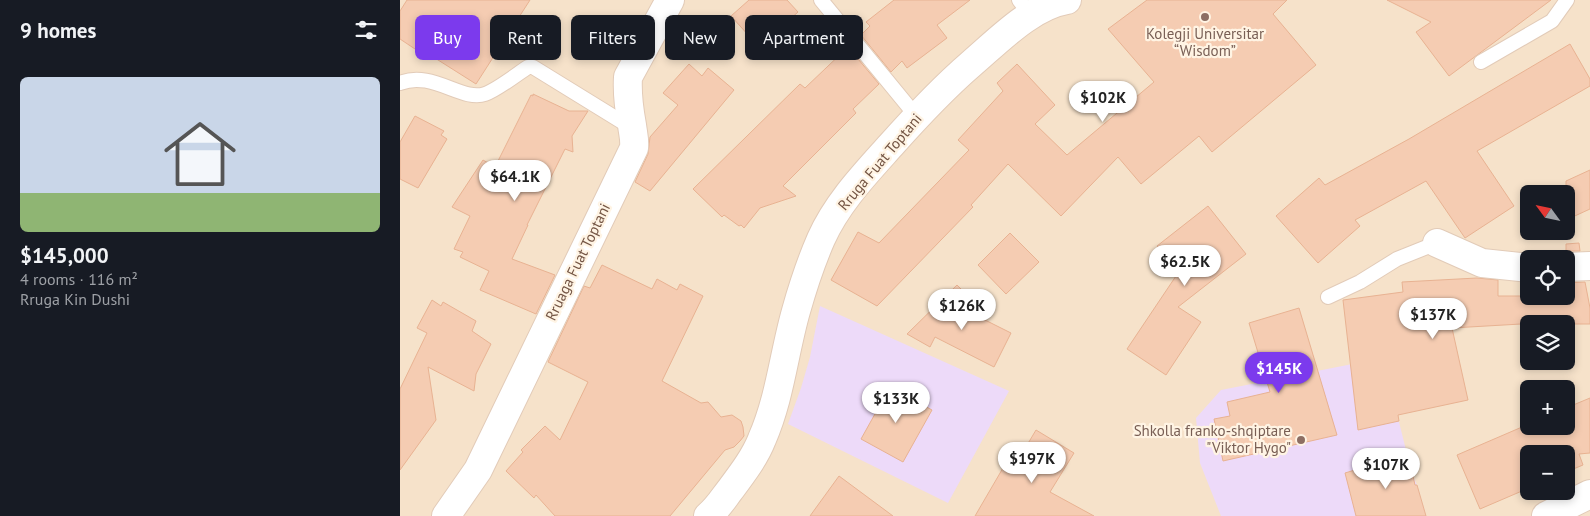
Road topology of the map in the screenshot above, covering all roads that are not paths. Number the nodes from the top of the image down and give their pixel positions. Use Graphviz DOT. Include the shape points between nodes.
graph roads {
  1 [pos="670,0"];
  2 [pos="821,0"];
  3 [pos="1067,0"];
  4 [pos="1568,0"];
  5 [pos="1025,8"];
  6 [pos="1481,62"];
  7 [pos="400,83"];
  8 [pos="917,117"];
  9 [pos="632,128"];
  10 [pos="1437,243"];
  11 [pos="1590,266"];
  12 [pos="1520,267"];
  13 [pos="1575,267"];
  14 [pos="1328,297"];
  15 [pos="1590,494"];
  16 [pos="446,516"];
  17 [pos="708,516"];
  18 [pos="1546,516"];
  1 -- 9 [label="street, Rruaga Fuat Toptani" via="628,77"];
  2 -- 8 [label="lane"];
  3 -- 5 [label="street, Rruga Fuat Toptani"];
  4 -- 6 [label="lane" via="1552,21"];
  5 -- 8 [label="street, Rruga Fuat Toptani" via="1008,32"];
  7 -- 9 [label="lane" via="412,79 428,80 475,96 486,94 533,67"];
  8 -- 17 [label="street, Rruga Fuat Toptani" via="844,200 822,237 795,312 776,398 762,440 741,476"];
  9 -- 16 [label="street, Rruaga Fuat Toptani" via="636,138 629,157 478,470"];
  10 -- 12 [label="street" via="1482,262"];
  10 -- 14 [label="lane" via="1397,259"];
  11 -- 13 [label="street"];
  15 -- 18 [label="street"];
}
